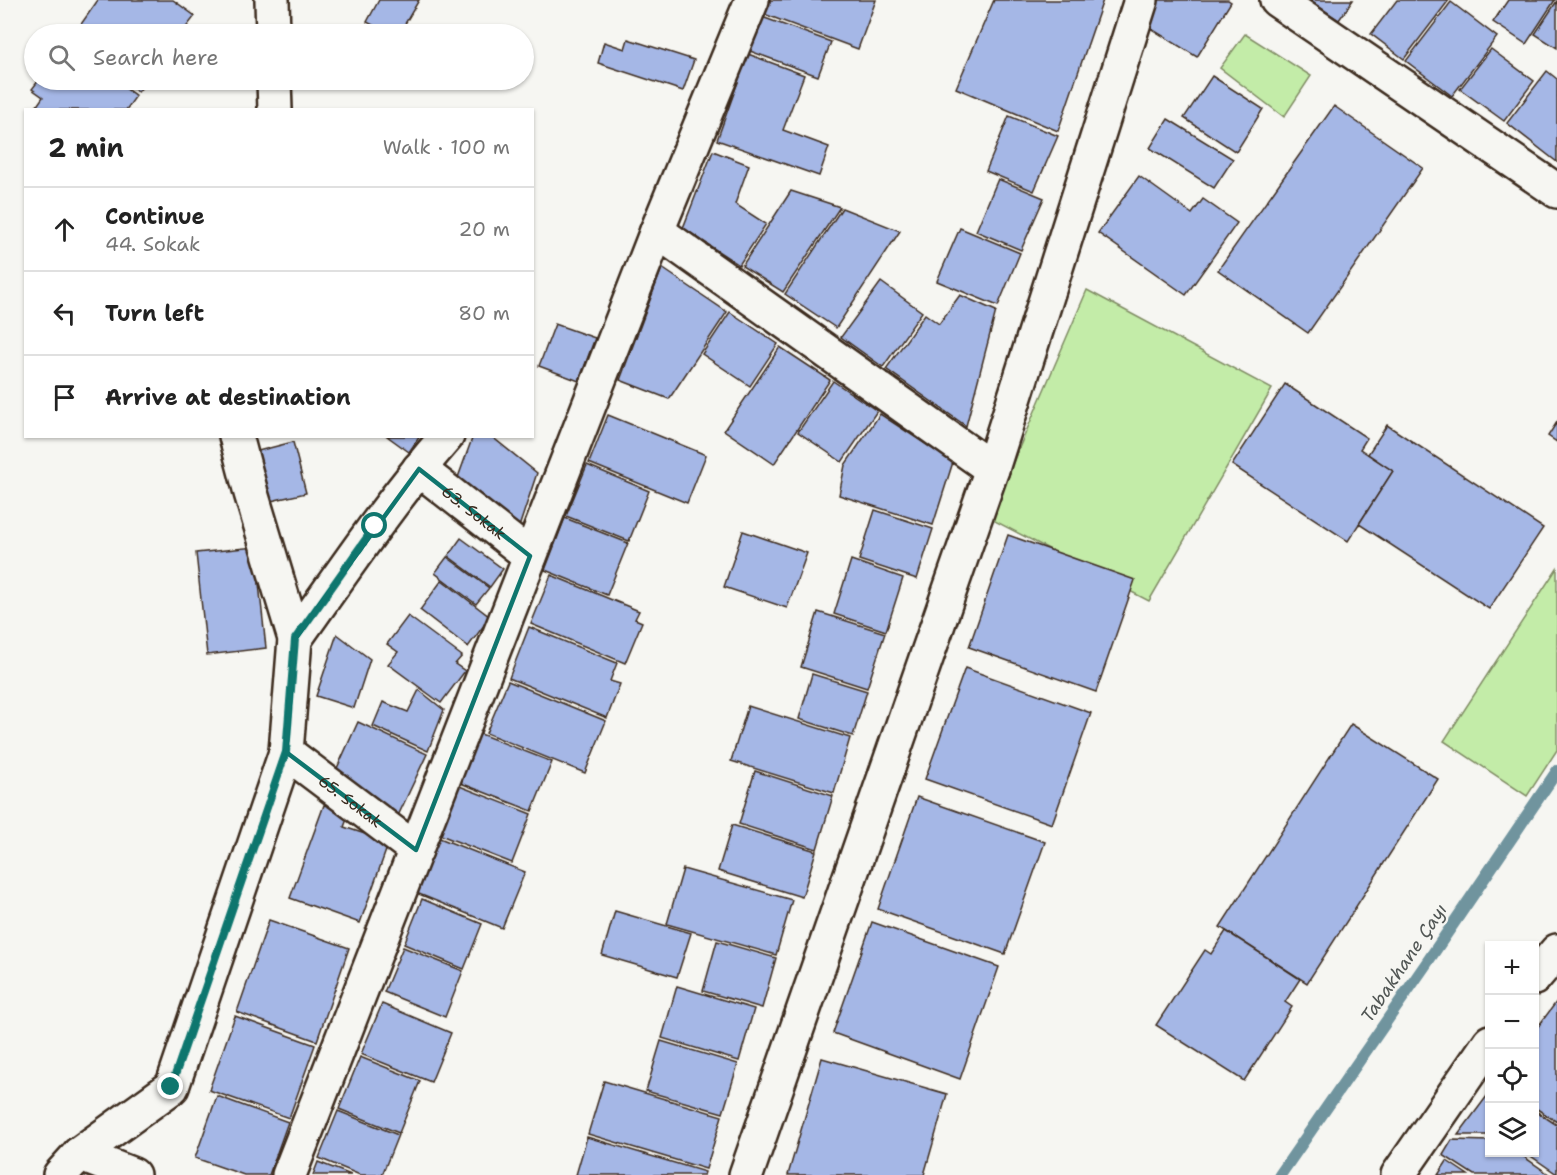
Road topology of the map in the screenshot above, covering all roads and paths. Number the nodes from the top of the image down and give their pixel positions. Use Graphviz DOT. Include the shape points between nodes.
graph roads {
  1 [pos="272,0"];
  2 [pos="752,0"];
  3 [pos="1141,0"];
  4 [pos="1277,0"];
  5 [pos="273,24"];
  6 [pos="274,90"];
  7 [pos="275,108"];
  8 [pos="1557,191"];
  9 [pos="657,231"];
  10 [pos="237,438"];
  11 [pos="445,438"];
  12 [pos="419,469"];
  13 [pos="992,469"];
  14 [pos="530,556"];
  15 [pos="295,639"];
  16 [pos="286,752"];
  17 [pos="416,850"];
  18 [pos="1557,951"];
  19 [pos="1539,972"];
  20 [pos="1485,1049"];
  21 [pos="69,1165"];
  22 [pos="133,1175"];
  23 [pos="289,1175"];
  24 [pos="746,1175"];
  25 [pos="1398,1175"];
  1 -- 5 [label="street"];
  2 -- 9 [label="street"];
  3 -- 13 [label="street"];
  4 -- 8 [label="street"];
  6 -- 7 [label="street"];
  9 -- 13 [label="street"];
  9 -- 14 [label="street"];
  10 -- 15 [label="street"];
  11 -- 12 [label="street"];
  12 -- 14 [label="street, 63. Sokak"];
  12 -- 15 [label="street"];
  13 -- 24 [label="street"];
  14 -- 17 [label="street"];
  15 -- 16 [label="street"];
  16 -- 17 [label="street, 65. Sokak"];
  16 -- 21 [label="street" via="171,1087"];
  17 -- 23 [label="street"];
  18 -- 19 [label="street"];
  20 -- 25 [label="street"];
  21 -- 22 [label="street"];
}
